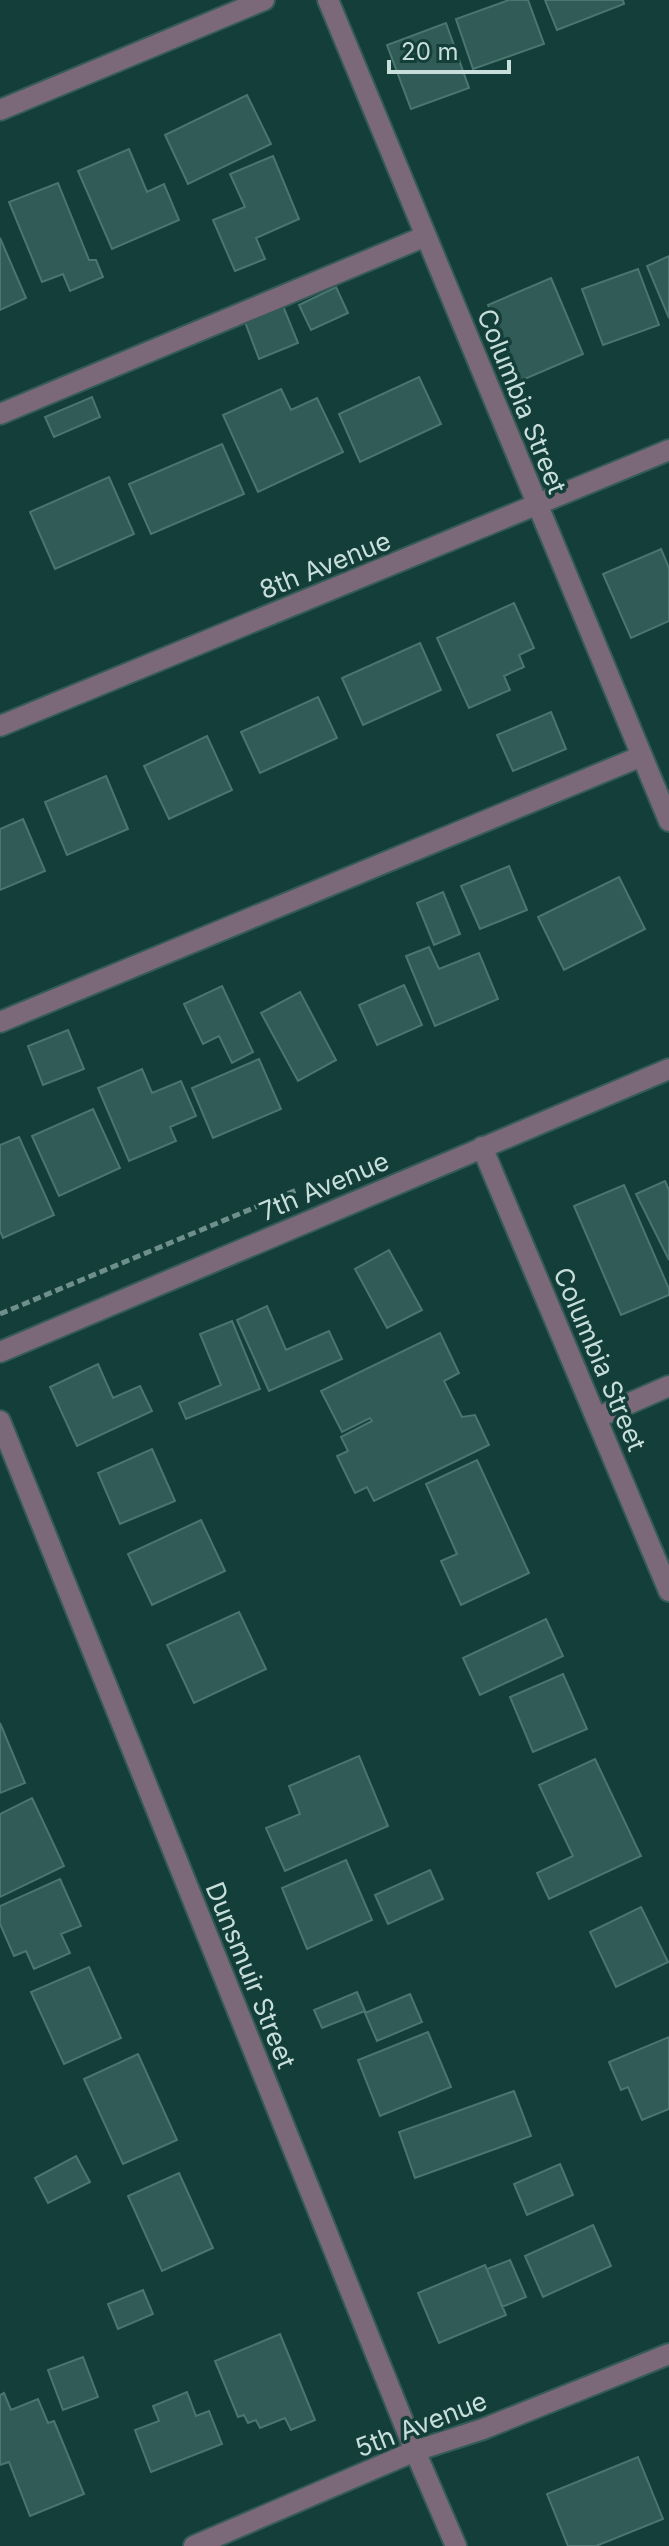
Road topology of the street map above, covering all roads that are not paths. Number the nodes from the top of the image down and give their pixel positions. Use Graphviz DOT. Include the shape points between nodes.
graph roads {
  1 [pos="264,0"];
  2 [pos="328,0"];
  3 [pos="0,110"];
  4 [pos="426,236"];
  5 [pos="0,414"];
  6 [pos="669,450"];
  7 [pos="537,505"];
  8 [pos="0,726"];
  9 [pos="642,756"];
  10 [pos="669,821"];
  11 [pos="0,1022"];
  12 [pos="669,1069"];
  13 [pos="482,1147"];
  14 [pos="0,1352"];
  15 [pos="669,1386"];
  16 [pos="596,1418"];
  17 [pos="0,1421"];
  18 [pos="669,1591"];
  19 [pos="669,2354"];
  20 [pos="415,2451"];
  21 [pos="194,2546"];
  22 [pos="456,2546"];
  1 -- 3 [label="street"];
  2 -- 4 [label="street, Columbia Street"];
  4 -- 5 [label="street"];
  4 -- 7 [label="street, Columbia Street"];
  6 -- 7 [label="street, 8th Avenue"];
  7 -- 8 [label="street, 8th Avenue"];
  7 -- 9 [label="street, Columbia Street"];
  9 -- 10 [label="street, Columbia Street"];
  9 -- 11 [label="street"];
  12 -- 13 [label="street, 7th Avenue"];
  13 -- 14 [label="street, 7th Avenue"];
  13 -- 16 [label="street, Columbia Street"];
  15 -- 16 [label="street"];
  16 -- 18 [label="street, Columbia Street"];
  17 -- 20 [label="street, Dunsmuir Street"];
  19 -- 20 [label="street, 5th Avenue"];
  20 -- 21 [label="street, 5th Avenue"];
  20 -- 22 [label="street, Dunsmuir Street"];
}
